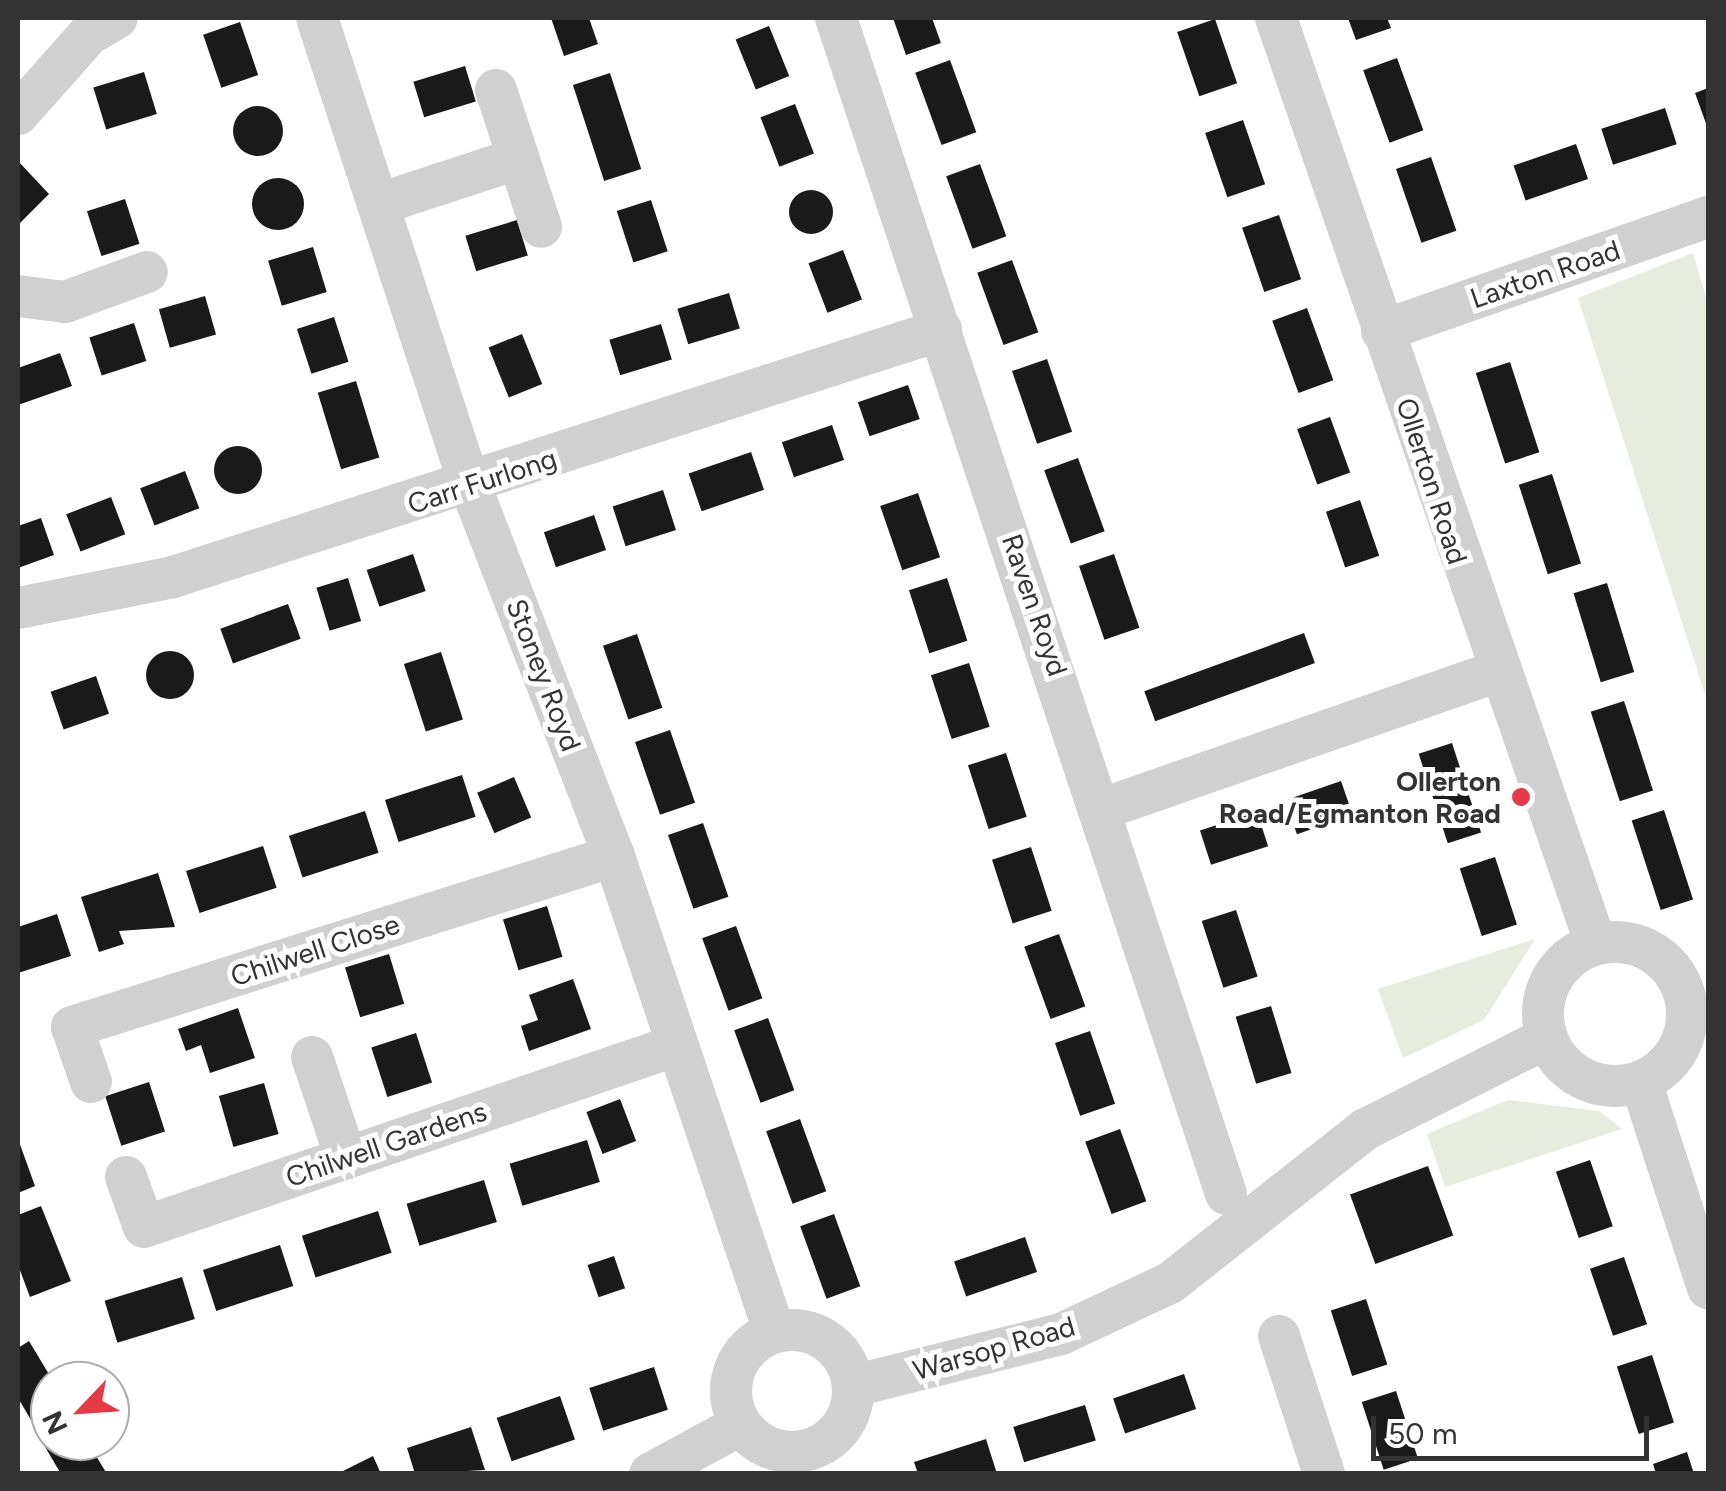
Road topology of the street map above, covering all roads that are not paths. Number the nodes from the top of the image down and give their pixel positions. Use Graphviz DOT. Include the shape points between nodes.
graph roads {
  1 [pos="317,18"];
  2 [pos="836,18"];
  3 [pos="1276,18"];
  4 [pos="94,23"];
  5 [pos="496,90"];
  6 [pos="18,114"];
  7 [pos="518,159"];
  8 [pos="379,204"];
  9 [pos="1708,216"];
  10 [pos="541,227"];
  11 [pos="147,272"];
  12 [pos="18,296"];
  13 [pos="940,330"];
  14 [pos="1382,331"];
  15 [pos="470,486"];
  16 [pos="18,608"];
  17 [pos="1496,672"];
  18 [pos="1105,808"];
  19 [pos="614,856"];
  20 [pos="1595,942"];
  21 [pos="1694,978"];
  22 [pos="1546,1038"];
  23 [pos="676,1045"];
  24 [pos="312,1056"];
  25 [pos="91,1082"];
  26 [pos="1642,1082"];
  27 [pos="346,1158"];
  28 [pos="126,1178"];
  29 [pos="1226,1194"];
  30 [pos="1708,1288"];
  31 [pos="774,1332"];
  32 [pos="1279,1336"];
  33 [pos="853,1386"];
  34 [pos="740,1424"];
  35 [pos="650,1474"];
  36 [pos="1324,1474"];
  1 -- 8 [label="street, Stoney Royd"];
  2 -- 13 [label="street, Raven Royd"];
  3 -- 14 [label="street, Ollerton Road"];
  4 -- 6 [label="street"];
  5 -- 7 [label="street"];
  7 -- 8 [label="street"];
  7 -- 10 [label="street"];
  8 -- 15 [label="street, Stoney Royd"];
  9 -- 14 [label="street, Laxton Road"];
  11 -- 12 [label="street" via="64,302"];
  13 -- 15 [label="street, Carr Furlong"];
  13 -- 18 [label="street, Raven Royd"];
  14 -- 17 [label="street, Ollerton Road"];
  15 -- 16 [label="street, Carr Furlong" via="173,577"];
  15 -- 19 [label="street, Stoney Royd"];
  17 -- 18 [label="street"];
  17 -- 20 [label="street, Ollerton Road"];
  18 -- 29 [label="street, Raven Royd"];
  19 -- 23 [label="street, Stoney Royd"];
  19 -- 25 [label="street, Chilwell Close" via="72,1027"];
  20 -- 21 [label="street" via="1649,950"];
  20 -- 22 [label="street" via="1545,990"];
  21 -- 26 [label="street" via="1677,1053"];
  22 -- 26 [label="street" via="1592,1084"];
  22 -- 33 [label="street, Warsop Road" via="1366,1129 1170,1283 1061,1334"];
  23 -- 27 [label="street, Chilwell Gardens"];
  23 -- 31 [label="street, Stoney Royd"];
  24 -- 27 [label="street"];
  26 -- 30 [label="street"];
  27 -- 28 [label="street, Chilwell Gardens" via="144,1226"];
  31 -- 33 [label="street" via="825,1339"];
  31 -- 34 [label="street" via="736,1363 731,1405"];
  32 -- 36 [label="street"];
  33 -- 34 [label="street" via="842,1427 809,1450 767,1447"];
  34 -- 35 [label="street"];
}
